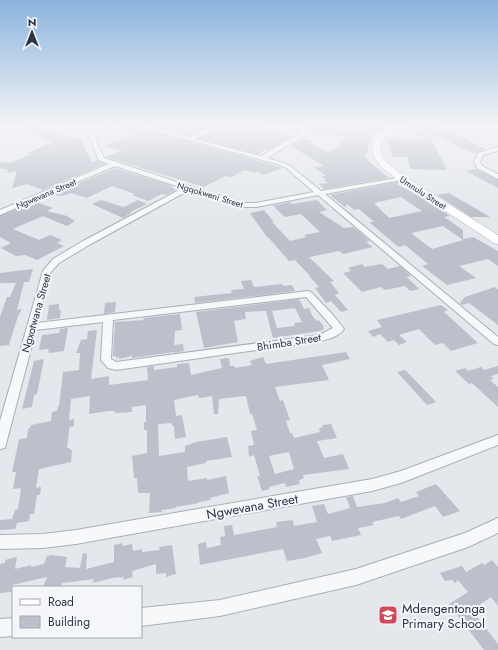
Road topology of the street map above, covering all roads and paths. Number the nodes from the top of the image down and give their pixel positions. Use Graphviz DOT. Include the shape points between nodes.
graph roads {
  1 [pos="98,155"];
  2 [pos="252,155"];
  3 [pos="267,155"];
  4 [pos="377,155"];
  5 [pos="480,155"];
  6 [pos="262,158"];
  7 [pos="113,164"];
  8 [pos="498,177"];
  9 [pos="401,178"];
  10 [pos="188,188"];
  11 [pos="320,193"];
  12 [pos="0,213"];
  13 [pos="498,240"];
  14 [pos="108,318"];
  15 [pos="32,327"];
  16 [pos="498,342"];
  17 [pos="498,440"];
  18 [pos="0,444"];
  19 [pos="498,525"];
  20 [pos="0,542"];
  21 [pos="142,617"];
  22 [pos="12,627"];
  23 [pos="0,628"];
  1 -- 7 [label="street, Ngqokweni Street"];
  2 -- 6 [label="street"];
  3 -- 6 [label="street"];
  4 -- 9 [label="street, Umnulu Street" via="384,165"];
  5 -- 8 [label="street" via="477,162 479,167"];
  6 -- 11 [label="street" via="287,166"];
  7 -- 10 [label="street, Ngqokweni Street"];
  7 -- 12 [label="street, Ngwevana Street"];
  9 -- 11 [label="street, Ngqokweni Street"];
  9 -- 13 [label="street, Umnulu Street"];
  10 -- 11 [label="street, Ngqokweni Street" via="250,206"];
  10 -- 15 [label="street, Ngxotwana Street" via="52,263 46,273"];
  11 -- 16 [label="street"];
  14 -- 14 [label="street, Bhimba Street" via="308,294 339,329 332,334 315,338 116,366 106,360"];
  14 -- 15 [label="street, Bhimba Street"];
  15 -- 18 [label="street, Ngxotwana Street"];
  17 -- 20 [label="street, Ngwevana Street" via="401,477 372,485 76,537"];
  19 -- 21 [label="street" via="468,540 356,577 220,608"];
  22 -- 23 [label="street"];
}
